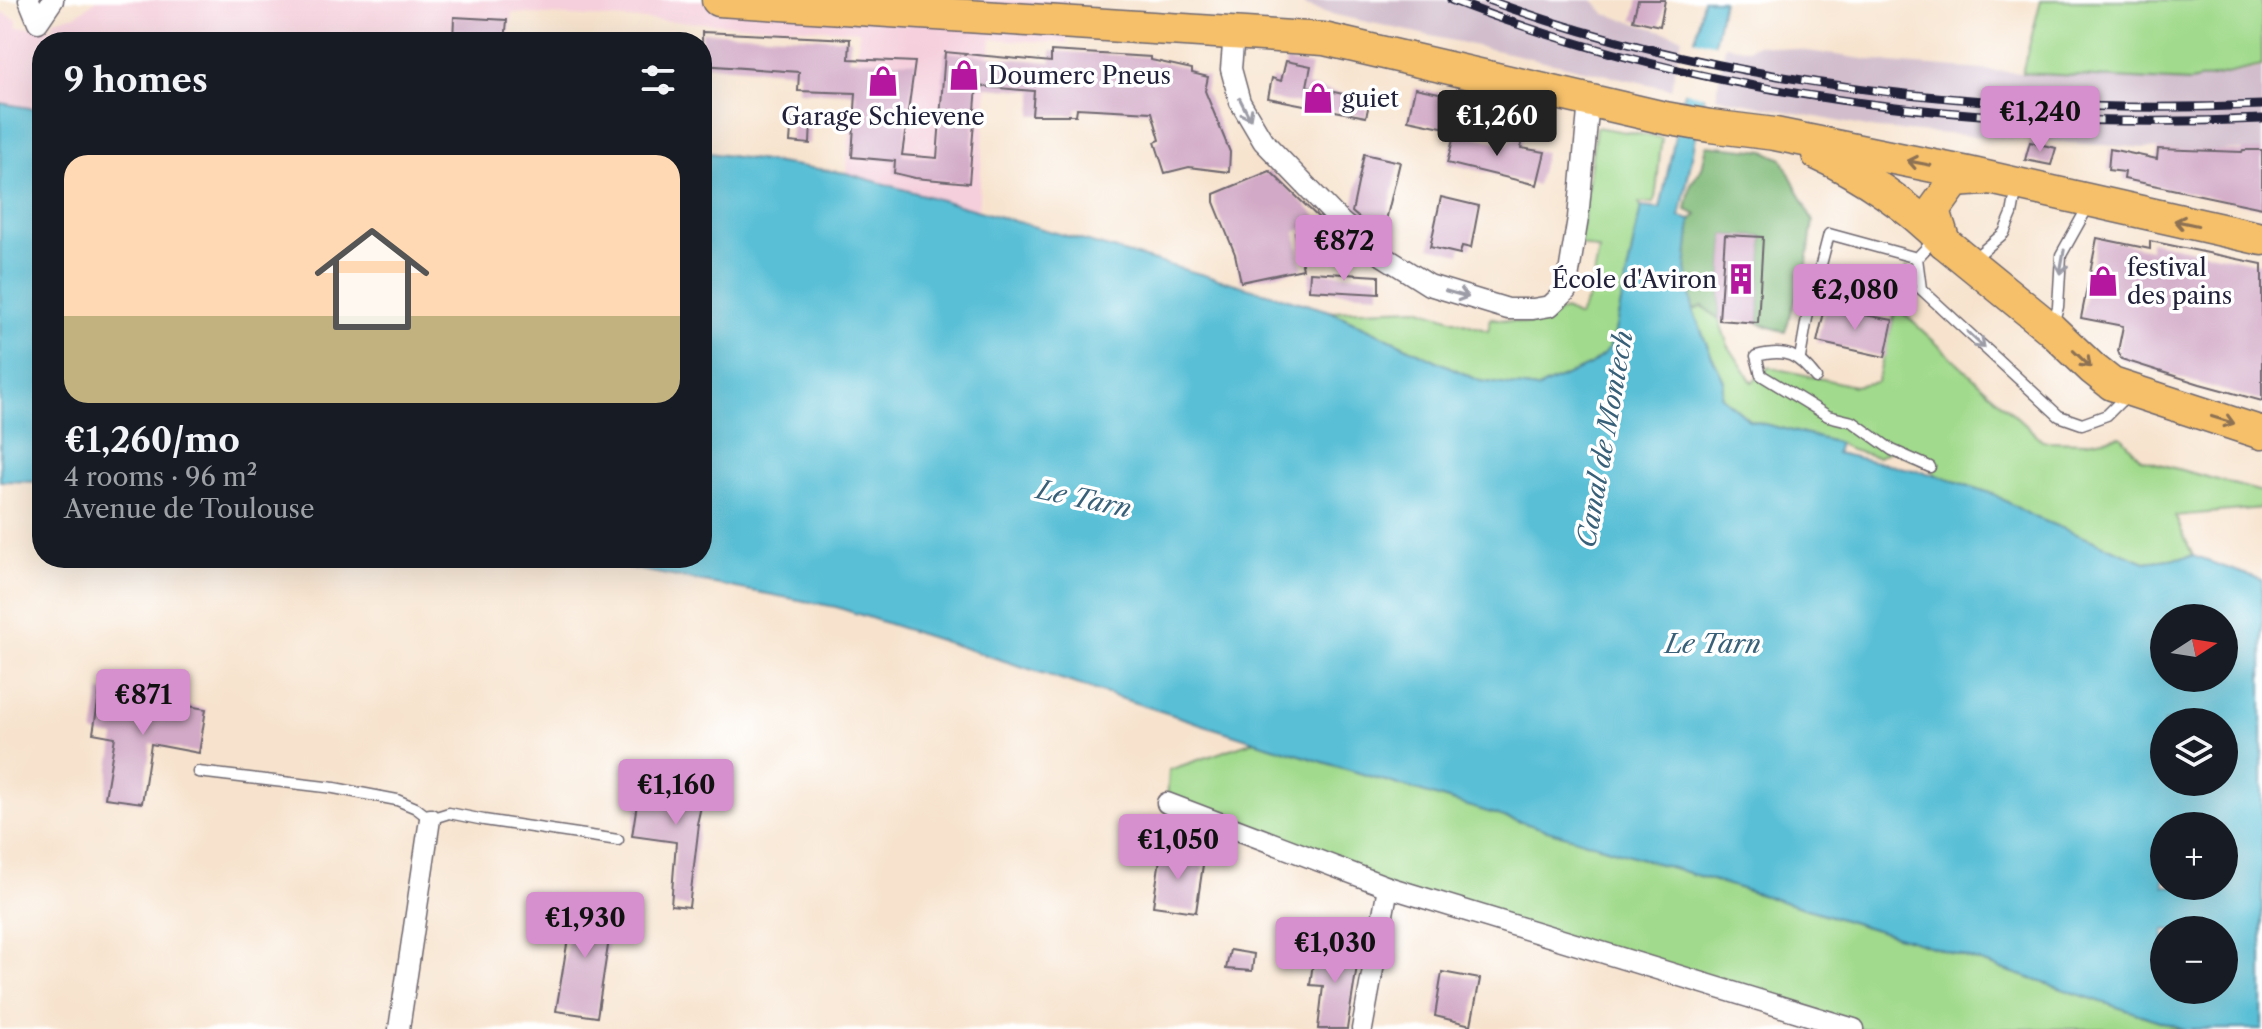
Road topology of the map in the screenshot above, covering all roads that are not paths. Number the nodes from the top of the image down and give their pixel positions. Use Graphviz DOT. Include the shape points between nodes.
graph roads {
  1 [pos="29,0"];
  2 [pos="53,0"];
  3 [pos="730,0"];
  4 [pos="896,6"];
  5 [pos="1234,33"];
  6 [pos="1589,101"];
  7 [pos="1775,134"];
  8 [pos="2006,181"];
  9 [pos="2090,201"];
  10 [pos="2262,239"];
  11 [pos="1933,245"];
  12 [pos="1969,262"];
  13 [pos="2051,329"];
  14 [pos="1800,358"];
  15 [pos="1816,378"];
  16 [pos="2130,391"];
  17 [pos="2262,433"];
  18 [pos="1930,467"];
  19 [pos="198,772"];
  20 [pos="1167,803"];
  21 [pos="430,819"];
  22 [pos="618,840"];
  23 [pos="1388,887"];
  24 [pos="399,1029"];
  25 [pos="1362,1029"];
  26 [pos="1854,1029"];
  1 -- 2 [label="street" via="38,22"];
  3 -- 4 [label="main road"];
  4 -- 5 [label="main road"];
  5 -- 6 [label="main road" via="1324,39"];
  5 -- 6 [label="street, one-way" via="1231,69 1240,102 1263,141 1341,222 1429,285 1508,309 1550,306 1566,291"];
  6 -- 7 [label="main road"];
  8 -- 7 [label="main road, one-way"];
  7 -- 11 [label="main road" via="1850,169 1930,227"];
  8 -- 9 [label="main road"];
  8 -- 11 [label="main road" via="1955,181 1934,210"];
  8 -- 12 [label="lane" via="2012,214 2004,233"];
  10 -- 9 [label="main road, one-way"];
  9 -- 13 [label="lane, one-way" via="2061,255"];
  11 -- 12 [label="main road"];
  11 -- 14 [label="lane" via="1829,234"];
  11 -- 16 [label="lane, one-way" via="1921,289 2059,416 2082,424 2107,415"];
  12 -- 13 [label="main road"];
  13 -- 16 [label="main road, one-way" via="2112,384"];
  14 -- 15 [label="lane"];
  14 -- 18 [label="lane" via="1772,352 1756,356 1761,375 1787,392 1828,416 1853,422 1892,450"];
  16 -- 17 [label="main road, one-way"];
  19 -- 21 [label="lane" via="397,800"];
  20 -- 23 [label="street"];
  21 -- 22 [label="lane" via="449,813"];
  21 -- 24 [label="street"];
  23 -- 25 [label="street"];
  23 -- 26 [label="street"];
}
